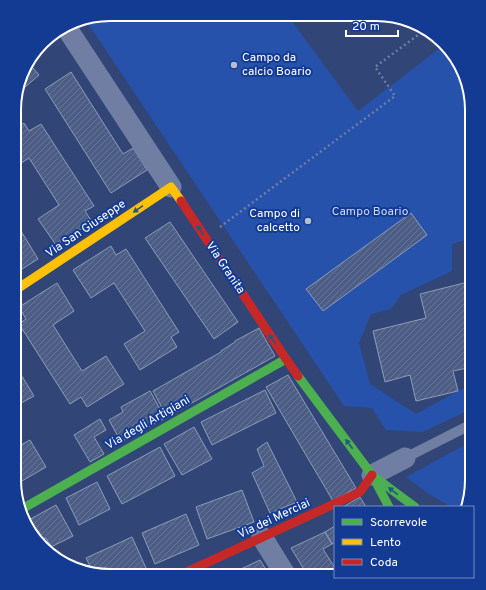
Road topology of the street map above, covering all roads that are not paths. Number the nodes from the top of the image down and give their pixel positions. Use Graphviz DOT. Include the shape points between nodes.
graph roads {
  1 [pos="69,31"];
  2 [pos="171,188"];
  3 [pos="21,286"];
  4 [pos="286,359"];
  5 [pos="465,428"];
  6 [pos="405,458"];
  7 [pos="372,475"];
  8 [pos="388,506"];
  9 [pos="414,506"];
  10 [pos="25,507"];
  11 [pos="262,537"];
  12 [pos="193,569"];
  13 [pos="282,569"];
  1 -- 2 [label="street, Via Granita"];
  2 -- 3 [label="main road, Via San Giuseppe, one-way"];
  4 -- 2 [label="main road, Via Granita, one-way"];
  7 -- 4 [label="main road, Via Granita, one-way"];
  4 -- 10 [label="main road, Via degli Artigiani"];
  5 -- 6 [label="lane"];
  6 -- 7 [label="street"];
  7 -- 8 [label="main road, Via Granita"];
  9 -- 7 [label="main road, one-way"];
  7 -- 11 [label="main road, Via dei Merciai" via="360,492"];
  11 -- 12 [label="main road, Via dei Merciai"];
  11 -- 13 [label="street"];
}
